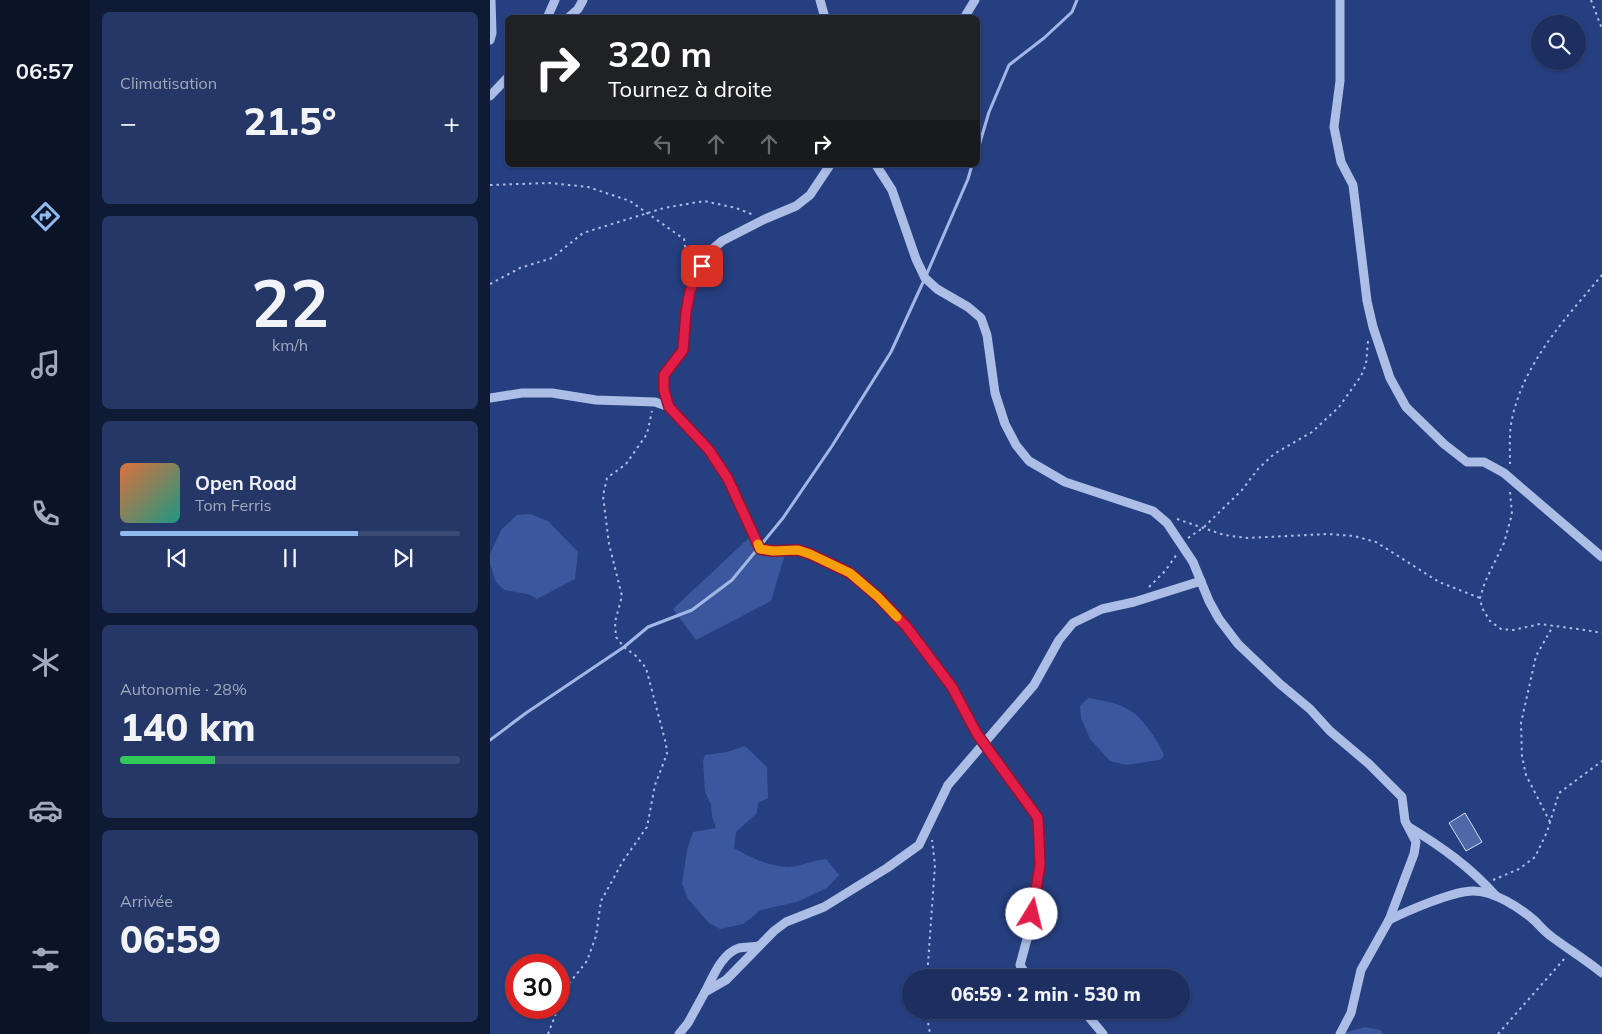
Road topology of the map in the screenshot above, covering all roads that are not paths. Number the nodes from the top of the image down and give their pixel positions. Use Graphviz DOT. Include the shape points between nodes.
graph roads {
  1 [pos="491,0"];
  2 [pos="555,0"];
  3 [pos="583,0"];
  4 [pos="820,0"];
  5 [pos="975,0"];
  6 [pos="1340,0"];
  7 [pos="548,15"];
  8 [pos="571,15"];
  9 [pos="824,15"];
  10 [pos="966,15"];
  11 [pos="490,40"];
  12 [pos="505,80"];
  13 [pos="490,96"];
  14 [pos="829,167"];
  15 [pos="877,167"];
  16 [pos="490,398"];
  17 [pos="669,407"];
  18 [pos="1602,557"];
  19 [pos="1201,581"];
  20 [pos="985,742"];
  21 [pos="1406,825"];
  22 [pos="1498,897"];
  23 [pos="1389,920"];
  24 [pos="759,946"];
  25 [pos="1022,969"];
  26 [pos="1602,972"];
  27 [pos="705,992"];
  28 [pos="1090,1019"];
  29 [pos="679,1034"];
  30 [pos="1103,1034"];
  31 [pos="1340,1034"];
  1 -- 11 [label="street"];
  2 -- 7 [label="street"];
  3 -- 8 [label="street"];
  4 -- 9 [label="street"];
  5 -- 10 [label="street"];
  6 -- 18 [label="street" via="1340,81 1334,127 1341,162 1353,185 1367,301 1390,378 1406,407 1444,444 1467,462 1484,462 1509,477"];
  12 -- 13 [label="street"];
  14 -- 17 [label="street" via="810,195 796,206 722,241 707,254 690,291 683,350 664,375"];
  15 -- 19 [label="street" via="892,190 926,278 980,318 987,335 995,393 1016,446 1029,462 1065,482 1153,511 1166,523 1193,562"];
  16 -- 17 [label="street" via="552,393 596,400 655,402"];
  17 -- 20 [label="street" via="709,450 728,479 760,549 798,550 810,554 850,573 878,597 906,626 952,687 977,734"];
  19 -- 20 [label="street" via="1102,609 1073,623 1059,640 1034,685"];
  19 -- 21 [label="street" via="1209,602 1238,644 1402,797"];
  20 -- 24 [label="street" via="948,785 918,845 824,907 786,922"];
  20 -- 25 [label="street" via="1038,818 1040,865 1030,928 1020,965"];
  21 -- 22 [label="street" via="1440,845"];
  21 -- 23 [label="street" via="1416,845"];
  22 -- 23 [label="street" via="1477,891 1467,892"];
  22 -- 26 [label="street"];
  23 -- 31 [label="street" via="1361,970 1351,1013"];
  24 -- 27 [label="street" via="726,980"];
  24 -- 27 [label="street" via="739,948 729,953"];
  27 -- 29 [label="street"];
  28 -- 30 [label="street"];
}
